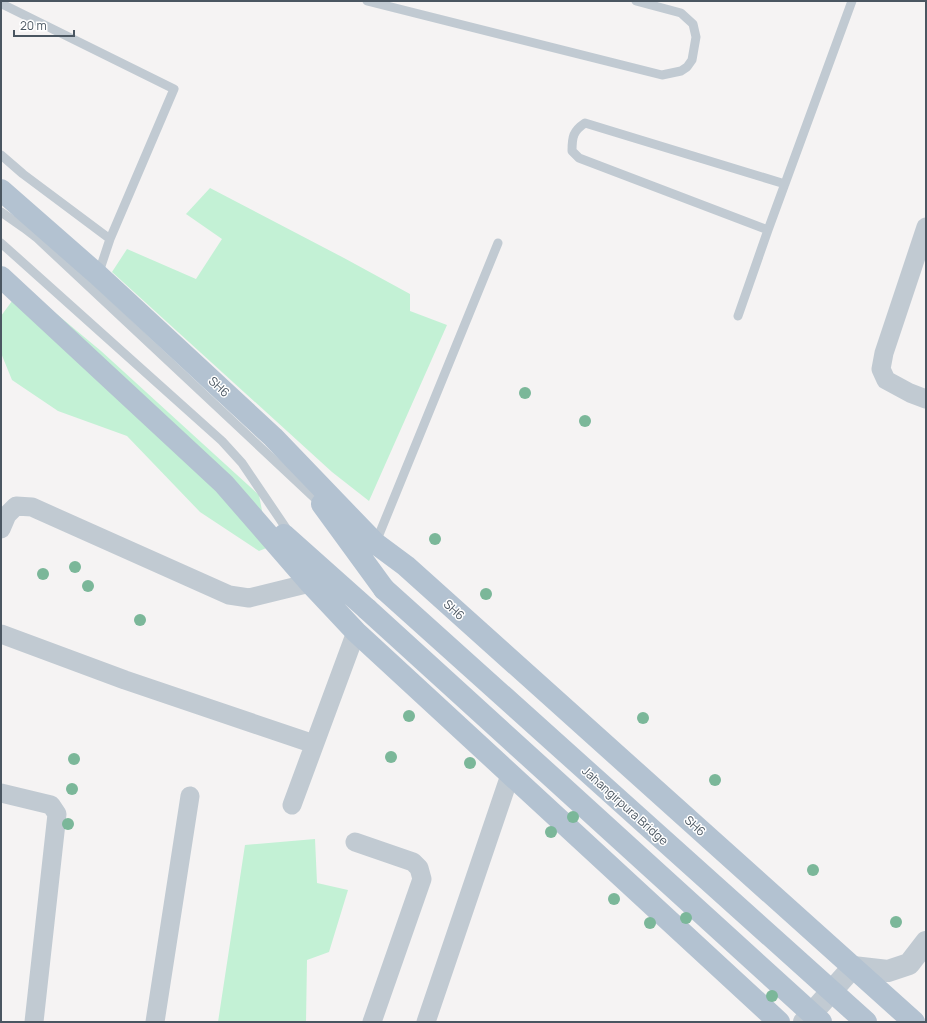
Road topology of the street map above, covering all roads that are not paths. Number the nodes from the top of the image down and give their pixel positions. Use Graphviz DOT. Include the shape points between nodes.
graph roads {
  1 [pos="367,1"];
  2 [pos="636,1"];
  3 [pos="852,1"];
  4 [pos="2,4"];
  5 [pos="1,155"];
  6 [pos="785,184"];
  7 [pos="1,190"];
  8 [pos="1,212"];
  9 [pos="926,227"];
  10 [pos="768,230"];
  11 [pos="110,239"];
  12 [pos="1,243"];
  13 [pos="498,243"];
  14 [pos="98,275"];
  15 [pos="1,277"];
  16 [pos="738,316"];
  17 [pos="926,399"];
  18 [pos="273,437"];
  19 [pos="224,484"];
  20 [pos="325,508"];
  21 [pos="1,529"];
  22 [pos="375,543"];
  23 [pos="302,552"];
  24 [pos="310,583"];
  25 [pos="356,632"];
  26 [pos="1,634"];
  27 [pos="314,744"];
  28 [pos="510,775"];
  29 [pos="1,793"];
  30 [pos="190,796"];
  31 [pos="292,805"];
  32 [pos="355,842"];
  33 [pos="926,942"];
  34 [pos="852,967"];
  35 [pos="34,1022"];
  36 [pos="155,1022"];
  37 [pos="372,1022"];
  38 [pos="426,1022"];
  39 [pos="779,1022"];
  40 [pos="804,1022"];
  41 [pos="821,1022"];
  42 [pos="866,1022"];
  43 [pos="914,1022"];
  1 -- 2 [label="lane" via="662,75 687,67 692,60 696,36 693,24 681,13"];
  3 -- 6 [label="lane"];
  4 -- 11 [label="lane" via="174,89"];
  5 -- 11 [label="lane"];
  6 -- 10 [label="lane"];
  6 -- 10 [label="lane" via="585,123 577,128 572,139 572,150 579,158"];
  7 -- 14 [label="main road, SH6"];
  8 -- 20 [label="lane" via="37,238"];
  9 -- 17 [label="street" via="881,369 886,380 910,394"];
  10 -- 16 [label="lane"];
  11 -- 14 [label="lane"];
  12 -- 23 [label="lane" via="222,441 242,463"];
  13 -- 22 [label="lane"];
  14 -- 18 [label="main road, SH6"];
  15 -- 19 [label="main road"];
  18 -- 20 [label="main road, Jahangirpura Bridge"];
  18 -- 22 [label="main road, SH6"];
  19 -- 23 [label="main road"];
  19 -- 24 [label="main road"];
  20 -- 42 [label="main road, Jahangirpura Bridge, bridge" via="384,589"];
  21 -- 24 [label="street" via="7,515 16,506 32,507 229,595 249,598"];
  22 -- 34 [label="main road, SH6" via="411,572"];
  23 -- 41 [label="main road, bridge" via="367,608"];
  24 -- 25 [label="main road"];
  25 -- 27 [label="street"];
  25 -- 28 [label="main road"];
  26 -- 27 [label="street" via="125,680"];
  27 -- 31 [label="street"];
  28 -- 38 [label="street"];
  28 -- 39 [label="main road"];
  29 -- 35 [label="street" via="51,804 57,814"];
  30 -- 36 [label="street"];
  32 -- 37 [label="street" via="413,862 419,868 422,879"];
  33 -- 34 [label="street" via="909,964 895,969 888,971"];
  34 -- 40 [label="street"];
  34 -- 43 [label="main road, SH6"];
}
